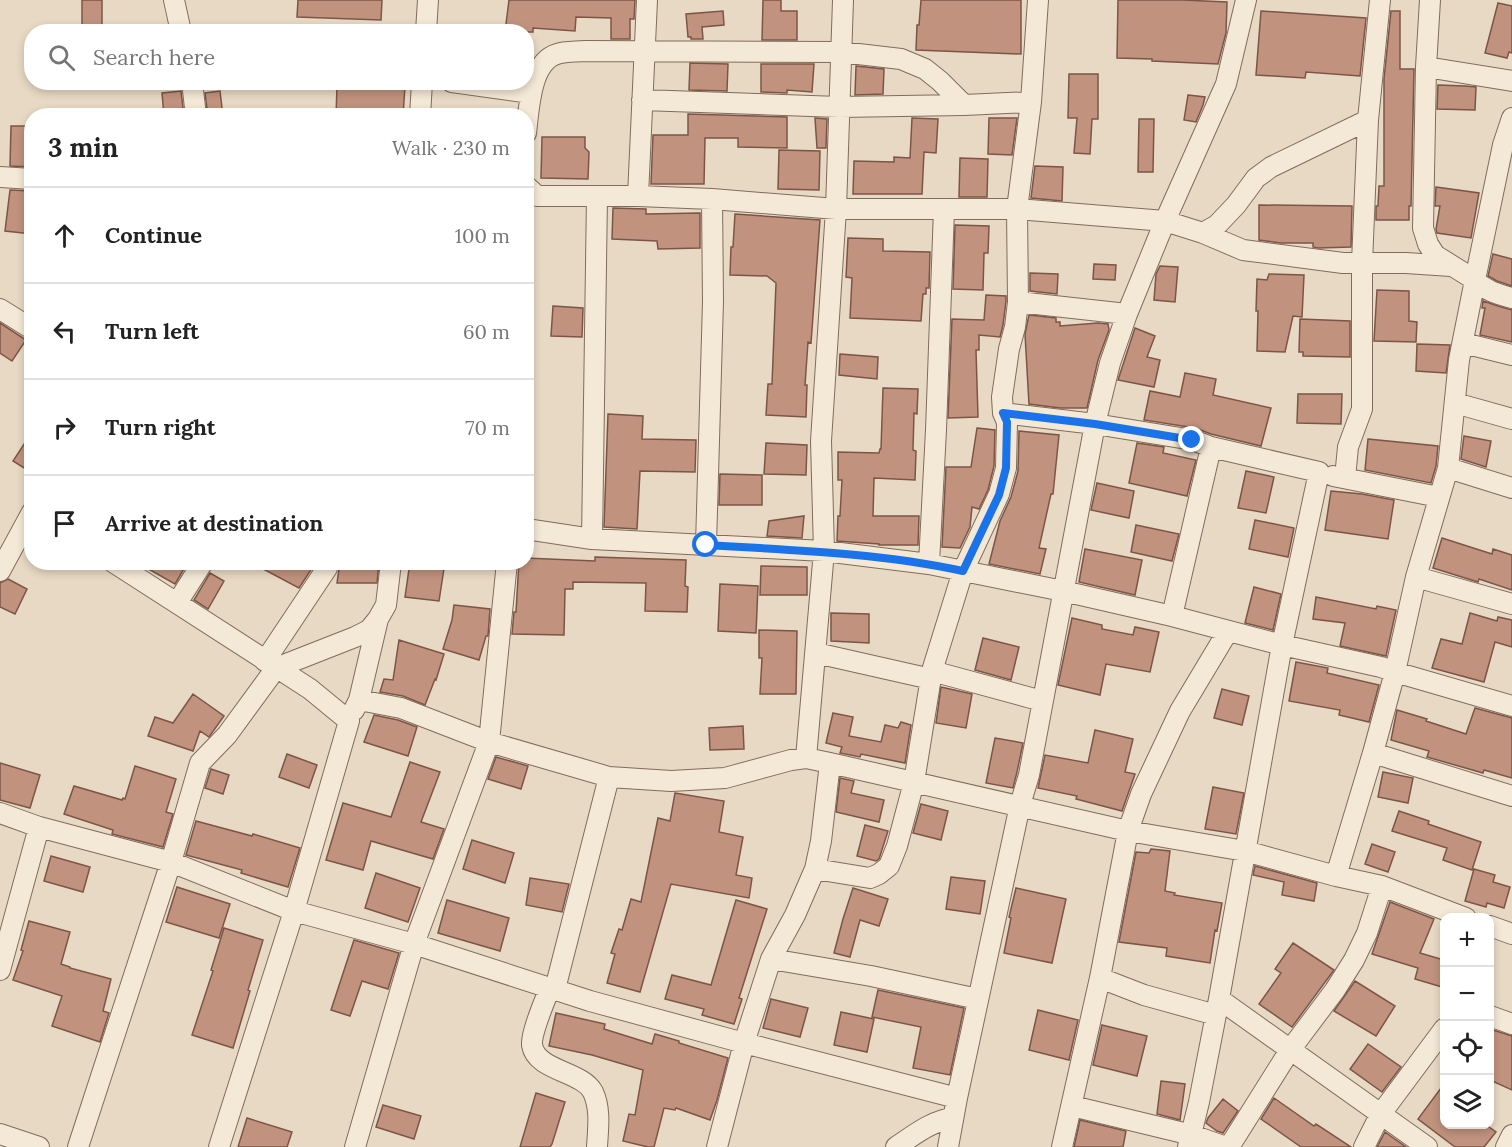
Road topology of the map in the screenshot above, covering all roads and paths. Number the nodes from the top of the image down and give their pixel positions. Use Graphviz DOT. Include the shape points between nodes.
graph roads {
  1 [pos="174,0"];
  2 [pos="428,0"];
  3 [pos="646,0"];
  4 [pos="843,0"];
  5 [pos="1038,0"];
  6 [pos="1246,0"];
  7 [pos="1380,0"];
  8 [pos="1430,0"];
  9 [pos="179,24"];
  10 [pos="426,24"];
  11 [pos="644,51"];
  12 [pos="841,52"];
  13 [pos="1426,67"];
  14 [pos="1512,81"];
  15 [pos="534,84"];
  16 [pos="193,90"];
  17 [pos="422,90"];
  18 [pos="509,90"];
  19 [pos="532,90"];
  20 [pos="531,93"];
  21 [pos="642,100"];
  22 [pos="1031,102"];
  23 [pos="964,105"];
  24 [pos="839,107"];
  25 [pos="195,108"];
  26 [pos="421,108"];
  27 [pos="529,108"];
  28 [pos="1512,118"];
  29 [pos="1368,120"];
  30 [pos="0,177"];
  31 [pos="24,178"];
  32 [pos="534,193"];
  33 [pos="597,196"];
  34 [pos="638,196"];
  35 [pos="712,199"];
  36 [pos="836,209"];
  37 [pos="944,209"];
  38 [pos="1017,209"];
  39 [pos="1165,221"];
  40 [pos="1203,233"];
  41 [pos="1362,263"];
  42 [pos="1454,267"];
  43 [pos="1475,280"];
  44 [pos="1512,298"];
  45 [pos="1018,302"];
  46 [pos="0,309"];
  47 [pos="1127,314"];
  48 [pos="24,324"];
  49 [pos="1463,343"];
  50 [pos="1512,355"];
  51 [pos="1455,403"];
  52 [pos="1003,413"];
  53 [pos="1512,419"];
  54 [pos="1095,424"];
  55 [pos="1211,447"];
  56 [pos="1448,468"];
  57 [pos="1319,472"];
  58 [pos="1346,478"];
  59 [pos="1512,488"];
  60 [pos="1439,497"];
  61 [pos="24,527"];
  62 [pos="534,531"];
  63 [pos="592,539"];
  64 [pos="706,545"];
  65 [pos="824,551"];
  66 [pos="929,564"];
  67 [pos="125,570"];
  68 [pos="198,570"];
  69 [pos="326,570"];
  70 [pos="390,570"];
  71 [pos="506,570"];
  72 [pos="0,571"];
  73 [pos="963,571"];
  74 [pos="1416,577"];
  75 [pos="1063,591"];
  76 [pos="177,603"];
  77 [pos="1512,604"];
  78 [pos="1172,616"];
  79 [pos="378,618"];
  80 [pos="1228,631"];
  81 [pos="1282,645"];
  82 [pos="816,653"];
  83 [pos="270,664"];
  84 [pos="1395,672"];
  85 [pos="932,675"];
  86 [pos="359,700"];
  87 [pos="1042,701"];
  88 [pos="1512,706"];
  89 [pos="349,721"];
  90 [pos="489,742"];
  91 [pos="1373,753"];
  92 [pos="806,758"];
  93 [pos="830,763"];
  94 [pos="609,777"];
  95 [pos="914,782"];
  96 [pos="1512,796"];
  97 [pos="1020,805"];
  98 [pos="0,813"];
  99 [pos="39,827"];
  100 [pos="1128,831"];
  101 [pos="1245,851"];
  102 [pos="171,862"];
  103 [pos="815,869"];
  104 [pos="1336,876"];
  105 [pos="1382,886"];
  106 [pos="294,910"];
  107 [pos="1453,913"];
  108 [pos="1494,927"];
  109 [pos="1512,934"];
  110 [pos="414,944"];
  111 [pos="771,959"];
  112 [pos="0,970"];
  113 [pos="1100,978"];
  114 [pos="553,988"];
  115 [pos="978,999"];
  116 [pos="1217,1007"];
  117 [pos="1494,1017"];
  118 [pos="1512,1024"];
  119 [pos="1440,1034"];
  120 [pos="744,1044"];
  121 [pos="1290,1050"];
  122 [pos="957,1098"];
  123 [pos="1071,1107"];
  124 [pos="1380,1115"];
  125 [pos="953,1118"];
  126 [pos="0,1134"];
  127 [pos="1512,1135"];
  128 [pos="1190,1141"];
  129 [pos="39,1147"];
  130 [pos="78,1147"];
  131 [pos="219,1147"];
  132 [pos="355,1147"];
  133 [pos="597,1147"];
  134 [pos="717,1147"];
  135 [pos="896,1147"];
  136 [pos="948,1147"];
  137 [pos="1062,1147"];
  138 [pos="1228,1147"];
  139 [pos="1364,1147"];
  140 [pos="1426,1147"];
  141 [pos="1506,1147"];
  1 -- 9 [label="street"];
  2 -- 10 [label="street"];
  3 -- 11 [label="street"];
  4 -- 12 [label="street"];
  5 -- 22 [label="street"];
  6 -- 39 [label="street" via="1226,84"];
  7 -- 29 [label="street"];
  8 -- 13 [label="street"];
  11 -- 12 [label="street"];
  11 -- 15 [label="street" via="557,53 539,68"];
  11 -- 21 [label="street"];
  12 -- 23 [label="street" via="901,59 925,69"];
  12 -- 24 [label="street"];
  13 -- 14 [label="street"];
  13 -- 42 [label="street" via="1423,228 1435,255"];
  16 -- 25 [label="street"];
  17 -- 26 [label="street"];
  18 -- 20 [label="street"];
  19 -- 20 [label="street"];
  20 -- 27 [label="street"];
  21 -- 24 [label="street"];
  21 -- 34 [label="street"];
  22 -- 23 [label="street"];
  22 -- 38 [label="street"];
  23 -- 24 [label="street"];
  24 -- 36 [label="street"];
  28 -- 43 [label="street"];
  29 -- 40 [label="street" via="1271,167 1256,178 1217,225"];
  29 -- 41 [label="street"];
  30 -- 31 [label="street"];
  32 -- 33 [label="street"];
  33 -- 34 [label="street"];
  33 -- 63 [label="street"];
  34 -- 35 [label="street"];
  35 -- 36 [label="street"];
  35 -- 64 [label="street"];
  36 -- 37 [label="street"];
  36 -- 65 [label="street" via="820,441"];
  37 -- 38 [label="street"];
  37 -- 66 [label="street"];
  38 -- 39 [label="street"];
  38 -- 45 [label="street"];
  39 -- 40 [label="street"];
  39 -- 47 [label="street"];
  40 -- 41 [label="street" via="1243,250"];
  41 -- 42 [label="street"];
  41 -- 58 [label="street" via="1362,409 1348,447"];
  42 -- 43 [label="street"];
  43 -- 44 [label="street" via="1489,291"];
  43 -- 49 [label="street"];
  45 -- 47 [label="street"];
  45 -- 52 [label="street" via="1002,397"];
  46 -- 48 [label="street"];
  47 -- 54 [label="street"];
  49 -- 50 [label="street"];
  49 -- 51 [label="street"];
  51 -- 53 [label="street"];
  51 -- 56 [label="street"];
  52 -- 54 [label="street"];
  52 -- 73 [label="street" via="1007,422 1006,468 999,495"];
  54 -- 55 [label="street" via="1192,440"];
  54 -- 75 [label="street"];
  55 -- 57 [label="street"];
  55 -- 78 [label="street"];
  56 -- 59 [label="street"];
  56 -- 60 [label="street"];
  57 -- 58 [label="street"];
  57 -- 81 [label="street"];
  58 -- 60 [label="street"];
  60 -- 74 [label="street"];
  61 -- 72 [label="street"];
  62 -- 63 [label="street"];
  63 -- 64 [label="street"];
  64 -- 65 [label="street"];
  65 -- 66 [label="street"];
  65 -- 82 [label="street"];
  66 -- 73 [label="street"];
  67 -- 76 [label="street"];
  68 -- 76 [label="street"];
  69 -- 83 [label="street"];
  70 -- 79 [label="street" via="386,605"];
  71 -- 90 [label="street"];
  73 -- 75 [label="street"];
  73 -- 85 [label="street"];
  74 -- 77 [label="street"];
  74 -- 84 [label="street"];
  75 -- 78 [label="street"];
  75 -- 87 [label="street"];
  76 -- 83 [label="street"];
  78 -- 80 [label="street"];
  79 -- 83 [label="street" via="369,630 355,637"];
  79 -- 86 [label="street"];
  80 -- 81 [label="street"];
  80 -- 100 [label="street" via="1180,711"];
  81 -- 84 [label="street"];
  81 -- 101 [label="street"];
  82 -- 85 [label="street"];
  82 -- 92 [label="street"];
  83 -- 89 [label="street" via="310,689"];
  83 -- 102 [label="street" via="227,735 200,763"];
  84 -- 88 [label="street"];
  84 -- 91 [label="street"];
  85 -- 87 [label="street"];
  85 -- 95 [label="street"];
  86 -- 89 [label="street"];
  86 -- 90 [label="street" via="401,708"];
  87 -- 97 [label="street"];
  89 -- 106 [label="street"];
  90 -- 94 [label="street"];
  90 -- 110 [label="street"];
  91 -- 96 [label="street"];
  91 -- 104 [label="street"];
  92 -- 93 [label="street"];
  92 -- 94 [label="street" via="725,778 671,781"];
  93 -- 95 [label="street"];
  93 -- 103 [label="street"];
  94 -- 114 [label="street"];
  95 -- 97 [label="street"];
  95 -- 103 [label="street" via="897,846 888,866 879,874 870,878"];
  97 -- 100 [label="street"];
  97 -- 115 [label="street"];
  98 -- 99 [label="street"];
  99 -- 102 [label="street"];
  99 -- 112 [label="street"];
  100 -- 101 [label="street"];
  100 -- 113 [label="street"];
  101 -- 104 [label="street"];
  101 -- 116 [label="street"];
  102 -- 106 [label="street"];
  102 -- 130 [label="street"];
  103 -- 111 [label="street"];
  104 -- 105 [label="street"];
  105 -- 107 [label="street"];
  105 -- 121 [label="street" via="1354,960"];
  106 -- 110 [label="street"];
  106 -- 131 [label="street"];
  108 -- 109 [label="street"];
  110 -- 114 [label="street"];
  110 -- 132 [label="street"];
  111 -- 115 [label="street"];
  111 -- 120 [label="street"];
  113 -- 116 [label="street" via="1144,995"];
  113 -- 123 [label="street"];
  114 -- 120 [label="street"];
  114 -- 133 [label="street" via="532,1046 551,1066 586,1084 593,1092 599,1116"];
  115 -- 122 [label="street"];
  116 -- 121 [label="street"];
  116 -- 128 [label="street"];
  117 -- 118 [label="street"];
  119 -- 124 [label="street"];
  120 -- 122 [label="street"];
  120 -- 134 [label="street"];
  121 -- 124 [label="street"];
  121 -- 138 [label="street"];
  122 -- 125 [label="street"];
  123 -- 128 [label="street"];
  123 -- 137 [label="street"];
  124 -- 139 [label="street"];
  124 -- 140 [label="street"];
  125 -- 135 [label="street" via="929,1125"];
  125 -- 136 [label="street"];
  126 -- 129 [label="street"];
  127 -- 141 [label="street"];
  128 -- 138 [label="street"];
}
